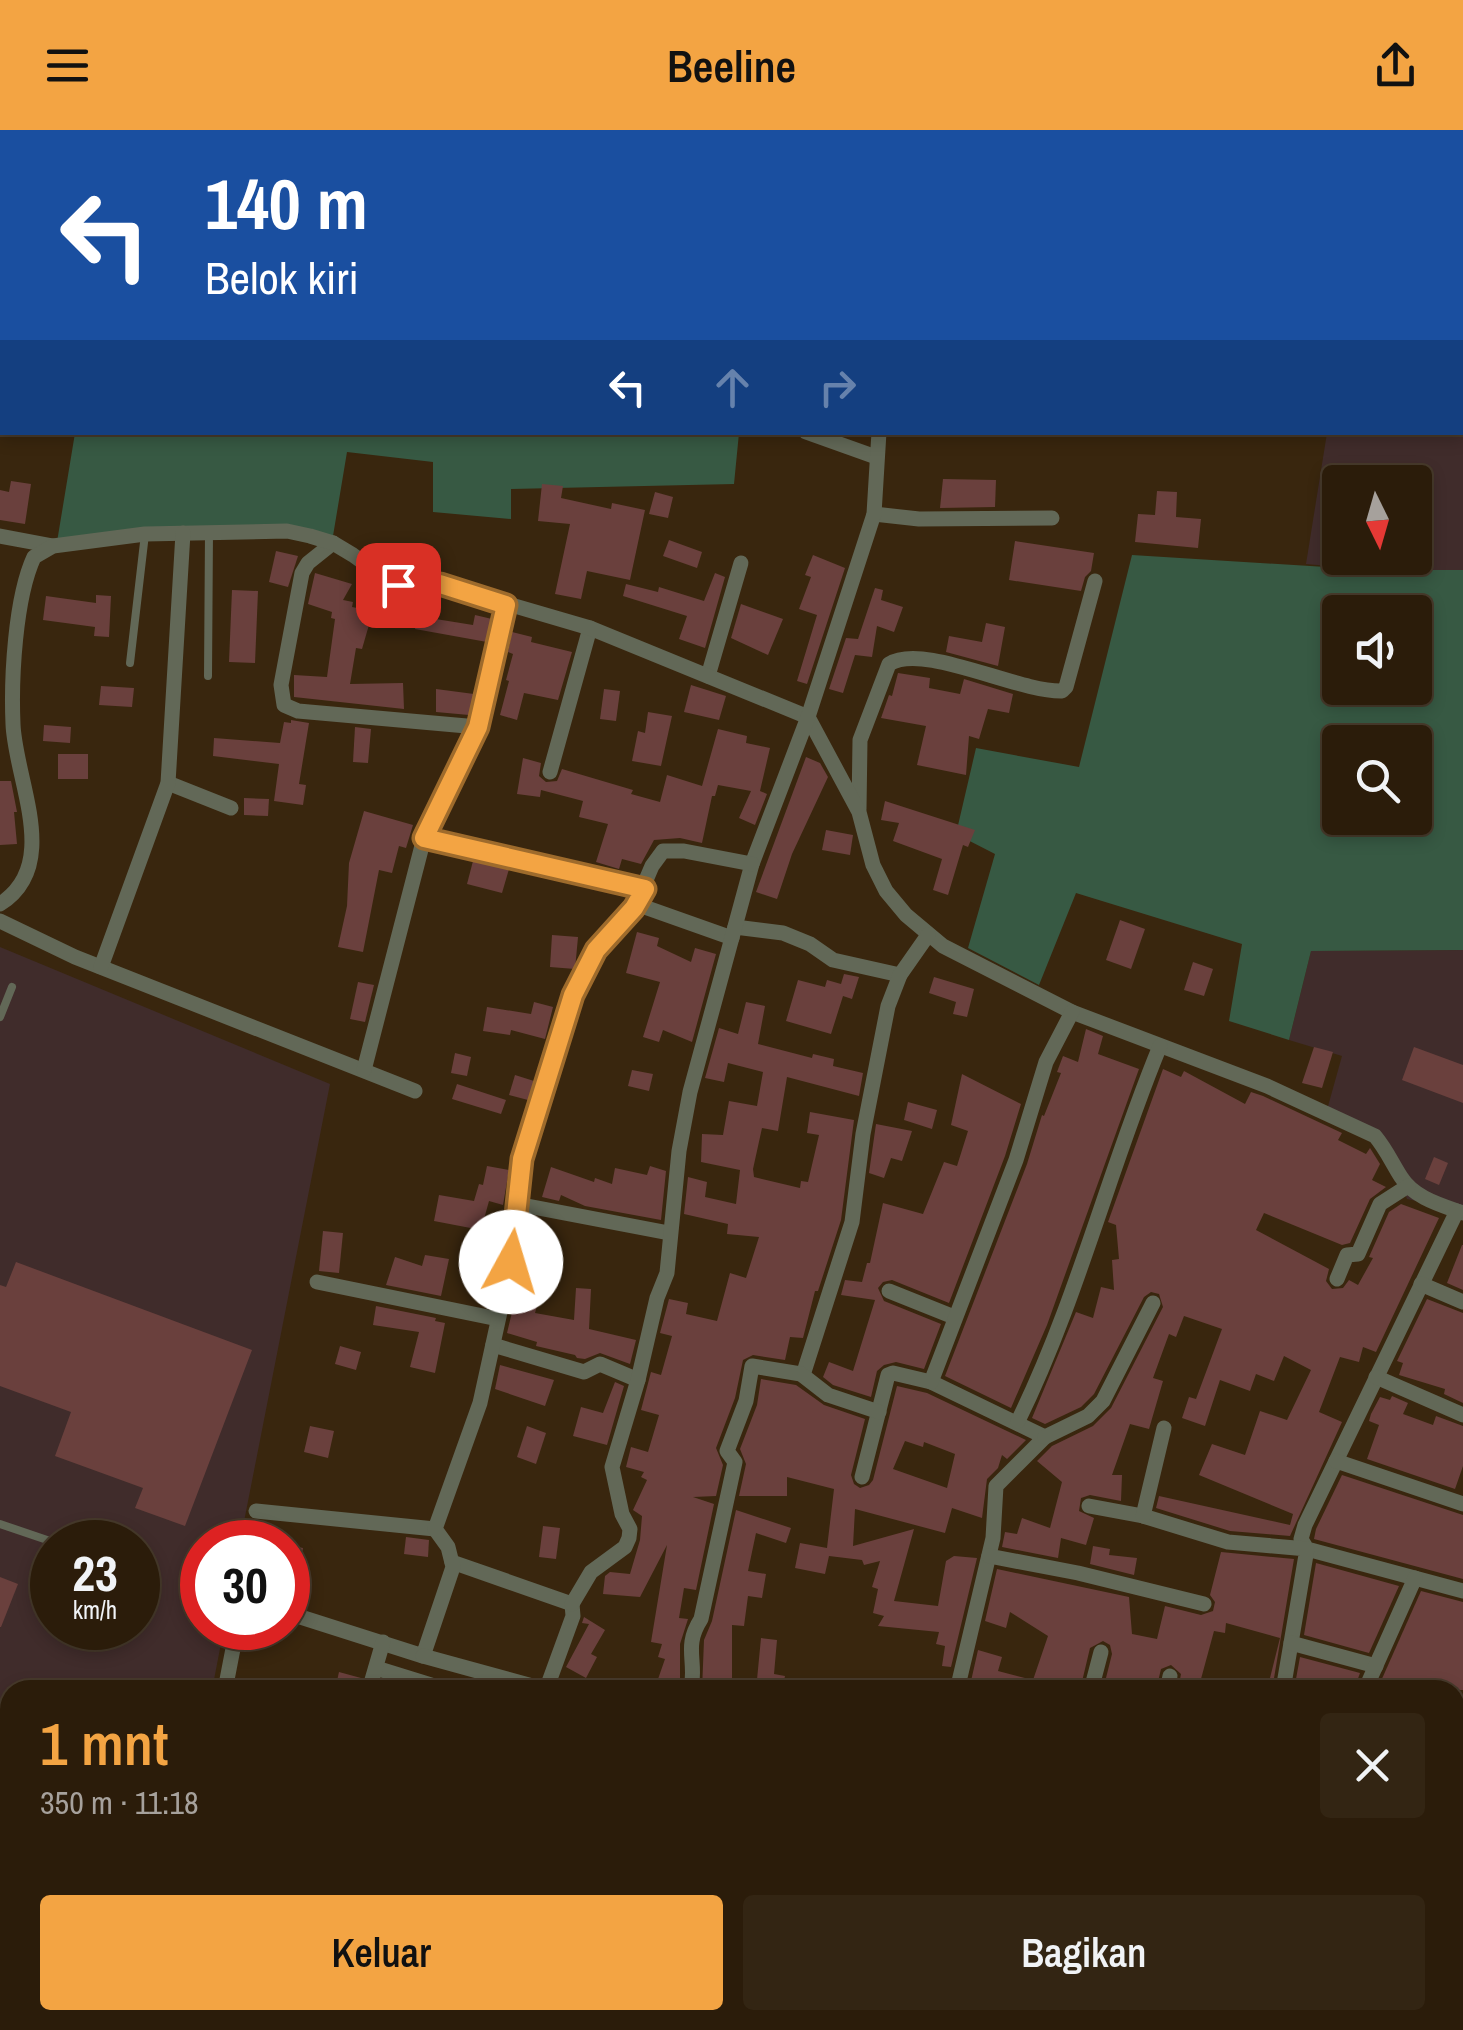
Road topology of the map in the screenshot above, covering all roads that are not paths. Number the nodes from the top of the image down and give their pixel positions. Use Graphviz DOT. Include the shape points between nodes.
graph roads {
  1 [pos="814,435"];
  2 [pos="879,435"];
  3 [pos="876,457"];
  4 [pos="874,514"];
  5 [pos="1052,518"];
  6 [pos="208,532"];
  7 [pos="183,533"];
  8 [pos="145,534"];
  9 [pos="0,536"];
  10 [pos="332,543"];
  11 [pos="53,546"];
  12 [pos="741,563"];
  13 [pos="1095,581"];
  14 [pos="506,605"];
  15 [pos="590,628"];
  16 [pos="130,663"];
  17 [pos="208,676"];
  18 [pos="708,676"];
  19 [pos="6,677"];
  20 [pos="808,717"];
  21 [pos="478,727"];
  22 [pos="8,752"];
  23 [pos="550,772"];
  24 [pos="168,783"];
  25 [pos="231,808"];
  26 [pos="859,812"];
  27 [pos="424,838"];
  28 [pos="752,864"];
  29 [pos="645,889"];
  30 [pos="0,904"];
  31 [pos="636,904"];
  32 [pos="0,921"];
  33 [pos="733,933"];
  34 [pos="928,934"];
  35 [pos="101,967"];
  36 [pos="900,975"];
  37 [pos="12,986"];
  38 [pos="1072,1012"];
  39 [pos="0,1017"];
  40 [pos="1160,1046"];
  41 [pos="364,1070"];
  42 [pos="415,1091"];
  43 [pos="1408,1186"];
  44 [pos="517,1204"];
  45 [pos="1460,1212"];
  46 [pos="669,1233"];
  47 [pos="1337,1279"];
  48 [pos="317,1282"];
  49 [pos="1421,1284"];
  50 [pos="888,1291"];
  51 [pos="1463,1302"];
  52 [pos="1153,1303"];
  53 [pos="954,1317"];
  54 [pos="498,1319"];
  55 [pos="492,1345"];
  56 [pos="803,1375"];
  57 [pos="1376,1377"];
  58 [pos="638,1380"];
  59 [pos="931,1382"];
  60 [pos="879,1412"];
  61 [pos="1463,1415"];
  62 [pos="1018,1421"];
  63 [pos="1164,1428"];
  64 [pos="1045,1437"];
  65 [pos="1336,1461"];
  66 [pos="862,1477"];
  67 [pos="1463,1504"];
  68 [pos="1089,1506"];
  69 [pos="256,1511"];
  70 [pos="1143,1516"];
  71 [pos="0,1524"];
  72 [pos="435,1529"];
  73 [pos="30,1534"];
  74 [pos="1307,1549"];
  75 [pos="989,1556"];
  76 [pos="452,1562"];
  77 [pos="1415,1578"];
  78 [pos="1463,1591"];
  79 [pos="572,1604"];
  80 [pos="1204,1604"];
  81 [pos="310,1621"];
  82 [pos="382,1642"];
  83 [pos="1291,1643"];
  84 [pos="232,1650"];
  85 [pos="1101,1652"];
  86 [pos="423,1656"];
  87 [pos="1376,1666"];
  88 [pos="376,1668"];
  89 [pos="226,1680"];
  90 [pos="372,1680"];
  91 [pos="415,1680"];
  92 [pos="510,1680"];
  93 [pos="550,1680"];
  94 [pos="691,1680"];
  95 [pos="960,1680"];
  96 [pos="1094,1680"];
  97 [pos="1285,1680"];
  98 [pos="1370,1680"];
  1 -- 3 [label="street"];
  2 -- 3 [label="street"];
  3 -- 4 [label="street"];
  4 -- 5 [label="street"];
  4 -- 20 [label="street"];
  6 -- 7 [label="street"];
  6 -- 10 [label="street" via="287,532"];
  6 -- 17 [label="lane"];
  7 -- 8 [label="street"];
  7 -- 24 [label="street"];
  8 -- 11 [label="street"];
  8 -- 16 [label="lane"];
  9 -- 11 [label="street"];
  10 -- 14 [label="street" via="398,585 440,584"];
  10 -- 21 [label="street" via="302,573 281,685 284,705"];
  11 -- 19 [label="street" via="34,557 28,570"];
  12 -- 18 [label="street"];
  13 -- 26 [label="street" via="1062,691 920,657 889,664 860,740"];
  14 -- 15 [label="street"];
  14 -- 21 [label="street"];
  15 -- 18 [label="street"];
  15 -- 23 [label="street"];
  18 -- 20 [label="street"];
  19 -- 22 [label="street"];
  20 -- 26 [label="street"];
  20 -- 28 [label="street"];
  21 -- 27 [label="street"];
  22 -- 30 [label="street" via="30,824 30,864"];
  24 -- 25 [label="street"];
  24 -- 35 [label="street"];
  26 -- 34 [label="street" via="886,891"];
  27 -- 29 [label="street"];
  27 -- 41 [label="street"];
  28 -- 29 [label="street" via="664,851"];
  28 -- 33 [label="street"];
  29 -- 31 [label="street"];
  31 -- 33 [label="street"];
  31 -- 44 [label="street" via="596,950 573,995 522,1159"];
  32 -- 35 [label="street"];
  33 -- 36 [label="street" via="764,928 833,960"];
  33 -- 46 [label="street" via="690,1092"];
  34 -- 36 [label="street"];
  34 -- 38 [label="street"];
  35 -- 41 [label="street"];
  36 -- 56 [label="street" via="880,1042 852,1222"];
  37 -- 39 [label="lane"];
  38 -- 40 [label="street"];
  38 -- 53 [label="street" via="1046,1062 1016,1160"];
  40 -- 43 [label="street" via="1376,1136"];
  40 -- 62 [label="street"];
  41 -- 42 [label="street"];
  43 -- 45 [label="street"];
  43 -- 47 [label="street" via="1380,1204 1358,1254 1346,1254"];
  44 -- 46 [label="street"];
  44 -- 54 [label="street"];
  45 -- 49 [label="street"];
  46 -- 58 [label="street" via="667,1272"];
  48 -- 54 [label="street"];
  49 -- 51 [label="street"];
  49 -- 57 [label="street"];
  50 -- 53 [label="street"];
  52 -- 64 [label="street" via="1103,1401"];
  53 -- 59 [label="street"];
  54 -- 55 [label="street"];
  55 -- 58 [label="street" via="586,1373 600,1364"];
  55 -- 72 [label="street" via="470,1436"];
  56 -- 60 [label="street" via="828,1395"];
  56 -- 94 [label="street" via="752,1366 749,1374 726,1453 735,1462 701,1619 691,1636"];
  57 -- 61 [label="street"];
  57 -- 65 [label="street"];
  58 -- 79 [label="street" via="612,1473 629,1538 591,1572"];
  59 -- 60 [label="street" via="888,1374"];
  59 -- 62 [label="street"];
  60 -- 66 [label="street"];
  62 -- 64 [label="street"];
  63 -- 70 [label="street"];
  64 -- 75 [label="street" via="996,1486"];
  65 -- 67 [label="street"];
  65 -- 74 [label="street" via="1305,1524 1301,1540"];
  68 -- 70 [label="street"];
  69 -- 72 [label="street"];
  70 -- 74 [label="street" via="1228,1542"];
  71 -- 73 [label="lane"];
  72 -- 76 [label="street"];
  74 -- 77 [label="street"];
  74 -- 83 [label="street"];
  75 -- 80 [label="street"];
  75 -- 95 [label="street"];
  76 -- 79 [label="street"];
  76 -- 86 [label="street"];
  77 -- 78 [label="street"];
  77 -- 87 [label="street"];
  79 -- 93 [label="street"];
  81 -- 82 [label="street"];
  82 -- 86 [label="street"];
  82 -- 88 [label="street"];
  83 -- 87 [label="street"];
  83 -- 97 [label="street"];
  84 -- 89 [label="street"];
  85 -- 96 [label="street"];
  86 -- 92 [label="street"];
  87 -- 98 [label="street"];
  88 -- 90 [label="street"];
  88 -- 91 [label="street"];
}
